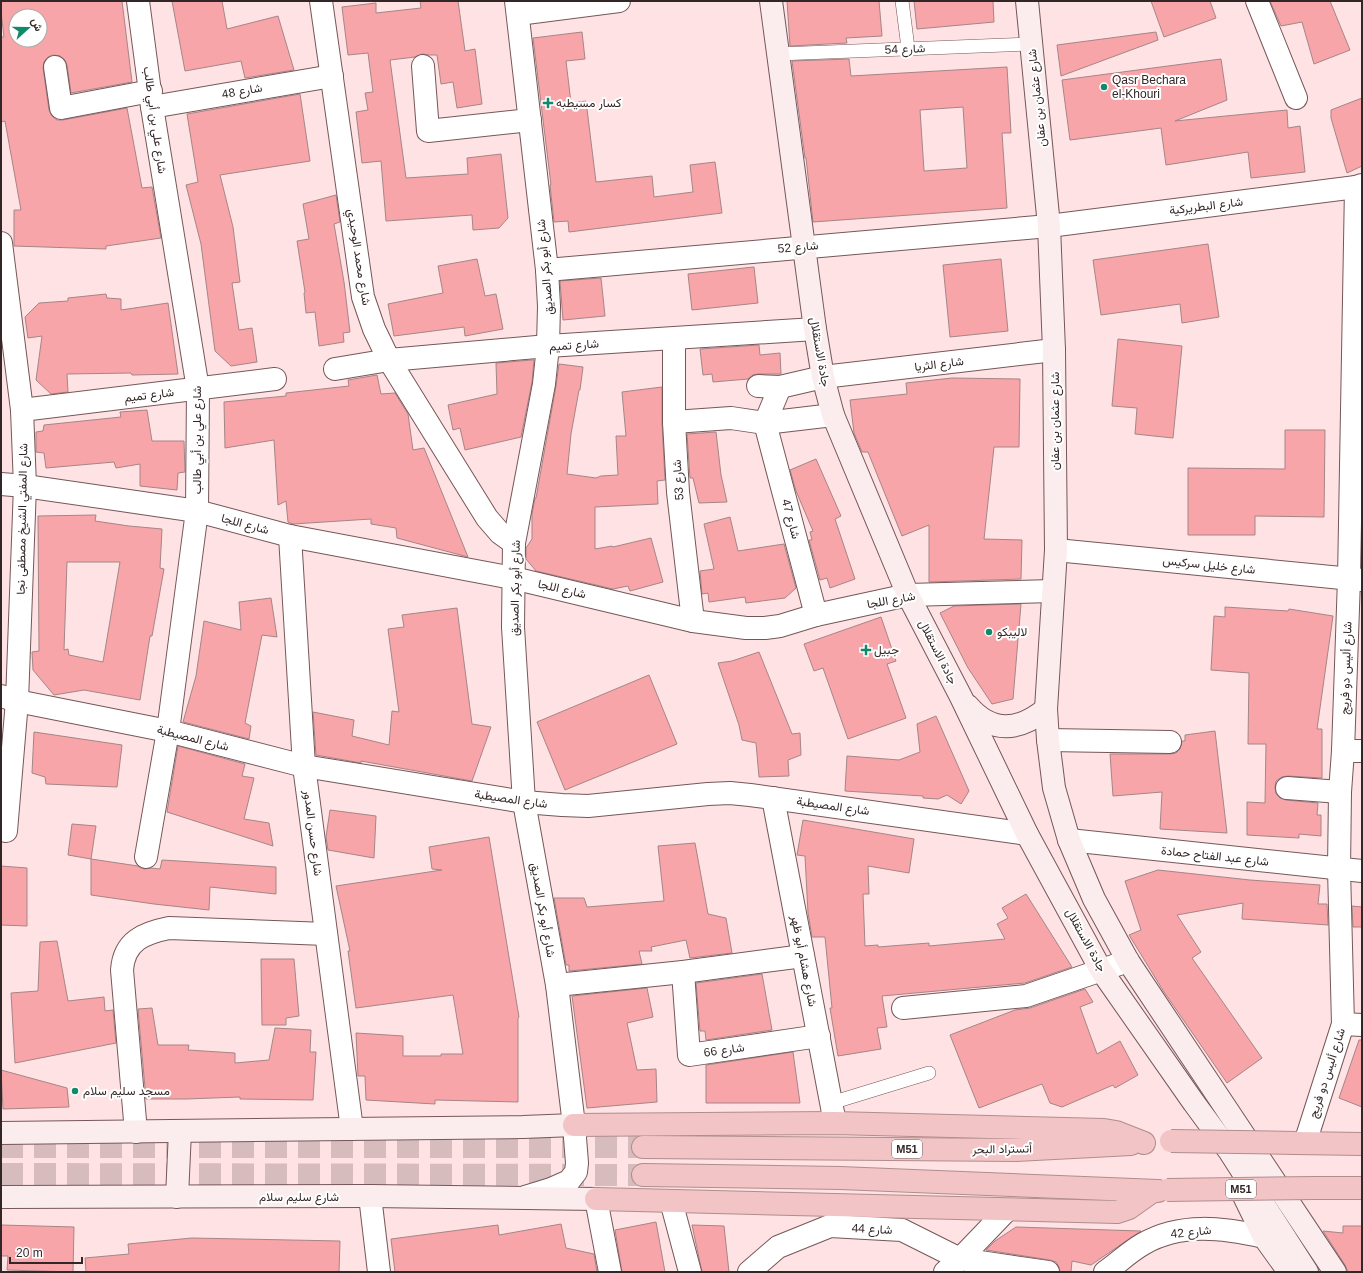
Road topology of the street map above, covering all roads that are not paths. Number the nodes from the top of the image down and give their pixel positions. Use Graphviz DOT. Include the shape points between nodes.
graph roads {
  1 [pos="138,1"];
  2 [pos="321,1"];
  3 [pos="619,1"];
  4 [pos="771,1"];
  5 [pos="902,1"];
  6 [pos="1027,1"];
  7 [pos="1257,1"];
  8 [pos="517,8"];
  9 [pos="1031,44"];
  10 [pos="908,48"];
  11 [pos="778,54"];
  12 [pos="423,66"];
  13 [pos="55,67"];
  14 [pos="332,76"];
  15 [pos="1296,98"];
  16 [pos="151,99"];
  17 [pos="530,120"];
  18 [pos="1359,186"];
  19 [pos="1050,226"];
  20 [pos="1,243"];
  21 [pos="804,247"];
  22 [pos="547,270"];
  23 [pos="3,280"];
  24 [pos="815,329"];
  25 [pos="674,339"];
  26 [pos="548,346"];
  27 [pos="1054,350"];
  28 [pos="389,360"];
  29 [pos="335,369"];
  30 [pos="823,378"];
  31 [pos="275,379"];
  32 [pos="758,386"];
  33 [pos="780,387"];
  34 [pos="198,389"];
  35 [pos="22,410"];
  36 [pos="833,415"];
  37 [pos="674,422"];
  38 [pos="765,423"];
  39 [pos="1,484"];
  40 [pos="25,486"];
  41 [pos="197,511"];
  42 [pos="290,536"];
  43 [pos="514,543"];
  44 [pos="1056,550"];
  45 [pos="514,578"];
  46 [pos="1356,580"];
  47 [pos="1053,591"];
  48 [pos="908,595"];
  49 [pos="816,615"];
  50 [pos="693,621"];
  51 [pos="961,697"];
  52 [pos="9,698"];
  53 [pos="1046,709"];
  54 [pos="168,731"];
  55 [pos="1048,740"];
  56 [pos="1170,742"];
  57 [pos="1353,751"];
  58 [pos="304,766"];
  59 [pos="1287,788"];
  60 [pos="1340,792"];
  61 [pos="773,798"];
  62 [pos="524,802"];
  63 [pos="6,831"];
  64 [pos="1027,834"];
  65 [pos="1069,840"];
  66 [pos="146,857"];
  67 [pos="1339,869"];
  68 [pos="1362,871"];
  69 [pos="326,934"];
  70 [pos="803,956"];
  71 [pos="1128,961"];
  72 [pos="1101,970"];
  73 [pos="683,972"];
  74 [pos="557,985"];
  75 [pos="903,1008"];
  76 [pos="1352,1025"];
  77 [pos="818,1036"];
  78 [pos="929,1073"];
  79 [pos="833,1113"];
  80 [pos="574,1125"];
  81 [pos="352,1129"];
  82 [pos="1212,1129"];
  83 [pos="180,1131"];
  84 [pos="136,1132"];
  85 [pos="1,1133"];
  86 [pos="1144,1143"];
  87 [pos="1300,1143"];
  88 [pos="1362,1144"];
  89 [pos="643,1147"];
  90 [pos="1230,1152"];
  91 [pos="1258,1156"];
  92 [pos="643,1175"];
  93 [pos="1362,1188"];
  94 [pos="1160,1191"];
  95 [pos="370,1196"];
  96 [pos="1,1197"];
  97 [pos="177,1197"];
  98 [pos="520,1198"];
  99 [pos="596,1199"];
  100 [pos="671,1201"];
  101 [pos="1007,1210"];
  102 [pos="1273,1235"];
  103 [pos="952,1266"];
  104 [pos="379,1272"];
  105 [pos="610,1272"];
  106 [pos="690,1272"];
  107 [pos="750,1272"];
  108 [pos="1048,1272"];
  109 [pos="1105,1272"];
  110 [pos="1289,1272"];
  111 [pos="1307,1272"];
  112 [pos="1335,1272"];
  1 -- 16 [label="street, شارع علي بن أبي طالب"];
  2 -- 14 [label="street, شارع محمد الوحيدي"];
  3 -- 8 [label="street"];
  4 -- 11 [label="main road, جادة الاستقلال"];
  5 -- 10 [label="lane"];
  6 -- 9 [label="main road, شارع عثمان بن عفان"];
  7 -- 15 [label="street"];
  8 -- 17 [label="street, شارع أبو بكر الصديق"];
  9 -- 10 [label="lane, شارع 54"];
  9 -- 19 [label="main road, شارع عثمان بن عفان"];
  10 -- 11 [label="lane, شارع 54"];
  11 -- 21 [label="main road, جادة الاستقلال"];
  12 -- 17 [label="street" via="428,131"];
  13 -- 16 [label="street, شارع 48" via="61,108"];
  14 -- 16 [label="street, شارع 48"];
  14 -- 28 [label="street, شارع محمد الوحيدي" via="363,297 374,329"];
  16 -- 34 [label="street, شارع علي بن أبي طالب"];
  17 -- 22 [label="street, شارع أبو بكر الصديق"];
  18 -- 19 [label="street, شارع البطريركية"];
  18 -- 46 [label="street, شارع أليس دو فريج"];
  19 -- 21 [label="street, شارع 52"];
  19 -- 27 [label="main road, شارع عثمان بن عفان"];
  20 -- 23 [label="street, شارع المفتي الشيخ مصطفى نجا"];
  21 -- 22 [label="street, شارع 52"];
  21 -- 24 [label="main road, جادة الاستقلال"];
  22 -- 26 [label="street, شارع أبو بكر الصديق"];
  23 -- 35 [label="street, شارع المفتي الشيخ مصطفى نجا"];
  24 -- 25 [label="street, شارع تميم"];
  24 -- 30 [label="main road, جادة الاستقلال"];
  25 -- 26 [label="street, شارع تميم"];
  25 -- 37 [label="street, شارع 53"];
  26 -- 28 [label="street, شارع تميم"];
  26 -- 43 [label="street, شارع أبو بكر الصديق" via="544,384"];
  27 -- 30 [label="street, شارع الثريا"];
  27 -- 44 [label="main road, شارع عثمان بن عفان"];
  28 -- 29 [label="street, شارع تميم"];
  28 -- 43 [label="street, شارع محمد الوحيدي" via="488,518"];
  30 -- 33 [label="street, شارع الثريا"];
  30 -- 36 [label="main road, جادة الاستقلال"];
  31 -- 34 [label="street, شارع تميم"];
  32 -- 33 [label="street, شارع الثريا"];
  33 -- 38 [label="street"];
  34 -- 35 [label="street, شارع تميم"];
  34 -- 41 [label="street, شارع علي بن أبي طالب"];
  35 -- 40 [label="street, شارع المفتي الشيخ مصطفى نجا"];
  36 -- 38 [label="street"];
  36 -- 48 [label="main road, جادة الاستقلال"];
  37 -- 38 [label="street" via="731,418"];
  37 -- 50 [label="street, شارع 53" via="678,492"];
  38 -- 49 [label="street, شارع 47"];
  39 -- 40 [label="street, شارع اللجا"];
  40 -- 41 [label="street, شارع اللجا"];
  40 -- 52 [label="street, شارع المفتي الشيخ مصطفى نجا"];
  41 -- 42 [label="street, شارع اللجا"];
  41 -- 54 [label="street, شارع علي بن أبي طالب"];
  42 -- 45 [label="street, شارع اللجا"];
  42 -- 58 [label="street, شارع حسن المدور"];
  43 -- 45 [label="street, شارع أبو بكر الصديق"];
  44 -- 46 [label="street, شارع خليل سركيس"];
  44 -- 47 [label="main road, شارع عثمان بن عفان"];
  45 -- 50 [label="street, شارع اللجا"];
  45 -- 62 [label="street, شارع أبو بكر الصديق" via="513,627"];
  46 -- 57 [label="street, شارع أليس دو فريج"];
  47 -- 48 [label="street, شارع اللجا"];
  47 -- 53 [label="main road, شارع عثمان بن عفان"];
  48 -- 49 [label="street, شارع اللجا"];
  48 -- 51 [label="main road, جادة الاستقلال"];
  49 -- 50 [label="street, شارع اللجا" via="765,628"];
  51 -- 53 [label="main road" via="976,714 1001,726 1025,723"];
  51 -- 64 [label="main road, جادة الاستقلال"];
  52 -- 54 [label="street, شارع المصيطبة"];
  52 -- 63 [label="street, شارع المفتي الشيخ مصطفى نجا"];
  53 -- 55 [label="main road, شارع عثمان بن عفان"];
  54 -- 58 [label="street, شارع المصيطبة"];
  54 -- 66 [label="street, شارع علي بن أبي طالب"];
  55 -- 56 [label="street"];
  55 -- 65 [label="main road, شارع عثمان بن عفان" via="1054,788"];
  57 -- 60 [label="street, شارع أليس دو فريج"];
  58 -- 62 [label="street, شارع المصيطبة"];
  58 -- 69 [label="street, شارع حسن المدور"];
  59 -- 60 [label="street"];
  60 -- 67 [label="street, شارع أليس دو فريج"];
  61 -- 62 [label="street, شارع المصيطبة" via="730,793 588,806"];
  61 -- 64 [label="street, شارع المصيطبة"];
  61 -- 70 [label="street, شارع هشام أبو ظهر"];
  62 -- 74 [label="street, شارع أبو بكر الصديق"];
  64 -- 72 [label="main road, جادة الاستقلال"];
  65 -- 67 [label="street, شارع عبد الفتاح حمادة"];
  65 -- 71 [label="main road" via="1094,899"];
  67 -- 68 [label="street, شارع عبد الفتاح حمادة"];
  67 -- 76 [label="street, شارع أليس دو فريج"];
  69 -- 81 [label="street, شارع حسن المدور"];
  69 -- 84 [label="street" via="169,928 144,935 127,949 122,970"];
  70 -- 73 [label="street"];
  70 -- 77 [label="street, شارع هشام أبو ظهر"];
  71 -- 72 [label="street"];
  71 -- 91 [label="main road"];
  72 -- 75 [label="street" via="1026,996"];
  72 -- 82 [label="main road, جادة الاستقلال"];
  73 -- 74 [label="street"];
  73 -- 77 [label="street, شارع 66" via="689,1055"];
  74 -- 80 [label="street, شارع أبو بكر الصديق"];
  76 -- 87 [label="street, شارع أليس دو فريج"];
  77 -- 79 [label="street, شارع هشام أبو ظهر"];
  78 -- 79 [label="lane"];
  79 -- 80 [label="highway"];
  79 -- 86 [label="highway" via="1104,1130"];
  80 -- 81 [label="main road"];
  80 -- 98 [label="street, شارع أبو بكر الصديق" via="576,1172 569,1181"];
  81 -- 83 [label="main road"];
  82 -- 90 [label="main road, جادة الاستقلال"];
  82 -- 102 [label="main road"];
  83 -- 84 [label="main road"];
  83 -- 97 [label="main road"];
  84 -- 85 [label="main road"];
  86 -- 87 [label="highway, أتستراد البحر / M51, bridge"];
  86 -- 89 [label="highway, أتستراد البحر / M51" via="1016,1150"];
  87 -- 88 [label="highway, أتستراد البحر / M51"];
  90 -- 91 [label="main road"];
  90 -- 102 [label="main road, جادة الاستقلال"];
  91 -- 112 [label="main road"];
  92 -- 94 [label="highway, M51" via="840,1178"];
  93 -- 94 [label="highway, M51, bridge"];
  94 -- 101 [label="highway" via="1117,1212"];
  95 -- 97 [label="main road, شارع سليم سلام"];
  95 -- 98 [label="main road, شارع سليم سلام"];
  95 -- 104 [label="street"];
  96 -- 97 [label="main road, شارع سليم سلام"];
  98 -- 99 [label="main road, شارع سليم سلام"];
  99 -- 100 [label="highway"];
  99 -- 105 [label="street"];
  100 -- 101 [label="highway"];
  100 -- 106 [label="street"];
  101 -- 103 [label="street"];
  102 -- 109 [label="street, شارع 42" via="1204,1228 1181,1230 1144,1244"];
  102 -- 110 [label="main road"];
  102 -- 111 [label="main road"];
  103 -- 107 [label="street, شارع 44" via="902,1230 830,1226 778,1247"];
  103 -- 108 [label="street, شارع 44"];
}
